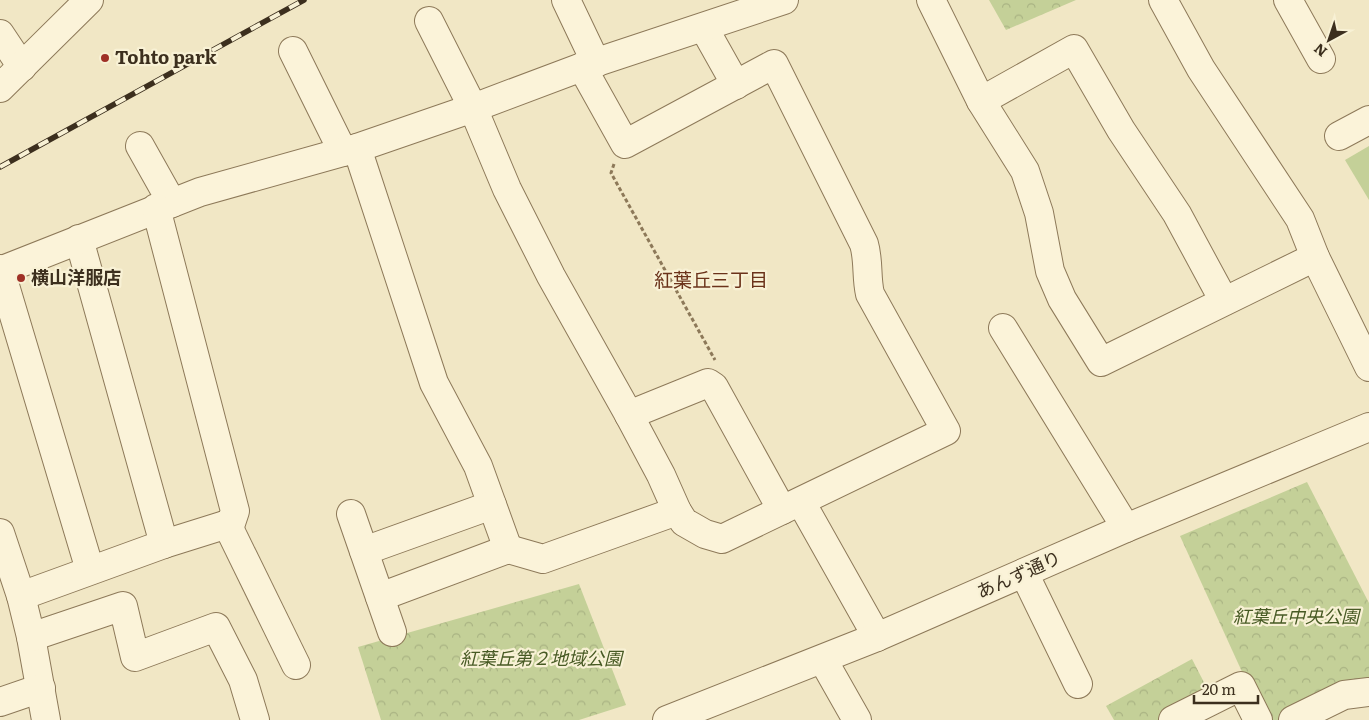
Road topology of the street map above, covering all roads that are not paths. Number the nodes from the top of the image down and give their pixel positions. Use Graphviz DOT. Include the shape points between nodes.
graph roads {
  1 [pos="89,0"];
  2 [pos="566,0"];
  3 [pos="784,0"];
  4 [pos="931,0"];
  5 [pos="1163,0"];
  6 [pos="1288,0"];
  7 [pos="429,21"];
  8 [pos="704,28"];
  9 [pos="0,34"];
  10 [pos="293,51"];
  11 [pos="1321,59"];
  12 [pos="589,65"];
  13 [pos="22,67"];
  14 [pos="736,85"];
  15 [pos="0,88"];
  16 [pos="981,100"];
  17 [pos="473,108"];
  18 [pos="1369,120"];
  19 [pos="1339,136"];
  20 [pos="140,146"];
  21 [pos="350,150"];
  22 [pos="164,205"];
  23 [pos="79,239"];
  24 [pos="1315,257"];
  25 [pos="0,270"];
  26 [pos="1224,301"];
  27 [pos="1003,328"];
  28 [pos="1369,367"];
  29 [pos="629,415"];
  30 [pos="1369,427"];
  31 [pos="492,505"];
  32 [pos="792,506"];
  33 [pos="677,511"];
  34 [pos="351,514"];
  35 [pos="227,524"];
  36 [pos="1126,528"];
  37 [pos="1,541"];
  38 [pos="164,544"];
  39 [pos="508,549"];
  40 [pos="364,551"];
  41 [pos="90,570"];
  42 [pos="1024,573"];
  43 [pos="21,596"];
  44 [pos="380,597"];
  45 [pos="392,632"];
  46 [pos="31,637"];
  47 [pos="877,637"];
  48 [pos="823,660"];
  49 [pos="296,665"];
  50 [pos="1078,684"];
  51 [pos="40,688"];
  52 [pos="1369,692"];
  53 [pos="0,702"];
  54 [pos="46,720"];
  55 [pos="255,720"];
  56 [pos="667,720"];
  57 [pos="858,720"];
  58 [pos="1173,720"];
  59 [pos="1258,720"];
  60 [pos="1293,720"];
  1 -- 13 [label="street"];
  2 -- 12 [label="street"];
  3 -- 8 [label="street"];
  4 -- 16 [label="street"];
  5 -- 24 [label="street" via="1201,69 1300,219"];
  6 -- 11 [label="street"];
  7 -- 17 [label="street"];
  8 -- 12 [label="street"];
  8 -- 14 [label="street"];
  9 -- 13 [label="street"];
  10 -- 21 [label="street"];
  12 -- 14 [label="street" via="625,144"];
  12 -- 17 [label="street"];
  13 -- 15 [label="street"];
  14 -- 32 [label="street" via="774,64 864,244 868,256 866,277 870,294 946,431"];
  16 -- 26 [label="street" via="1074,49 1121,130 1177,214"];
  16 -- 26 [label="street" via="1025,171 1039,212 1050,271 1062,299 1101,362"];
  17 -- 21 [label="street"];
  17 -- 29 [label="street" via="507,188 551,276"];
  18 -- 19 [label="street"];
  20 -- 22 [label="street"];
  21 -- 22 [label="street"];
  21 -- 31 [label="street" via="434,384 478,466"];
  22 -- 23 [label="street"];
  22 -- 35 [label="street" via="235,511 231,523"];
  23 -- 25 [label="street"];
  23 -- 38 [label="street"];
  24 -- 26 [label="street"];
  24 -- 28 [label="street"];
  25 -- 41 [label="street"];
  27 -- 36 [label="street"];
  29 -- 32 [label="street" via="708,383 714,387"];
  29 -- 33 [label="street"];
  30 -- 36 [label="street, あんず通り"];
  31 -- 39 [label="street"];
  31 -- 40 [label="street"];
  32 -- 33 [label="street" via="722,539 684,522"];
  32 -- 47 [label="street"];
  33 -- 39 [label="street" via="543,559"];
  34 -- 40 [label="street"];
  35 -- 38 [label="street"];
  35 -- 49 [label="street"];
  36 -- 42 [label="street, あんず通り"];
  37 -- 43 [label="street"];
  38 -- 41 [label="street"];
  39 -- 44 [label="street"];
  40 -- 44 [label="street"];
  41 -- 43 [label="street"];
  42 -- 47 [label="street, あんず通り"];
  42 -- 50 [label="street"];
  43 -- 46 [label="street"];
  44 -- 45 [label="street"];
  46 -- 51 [label="street"];
  46 -- 55 [label="street" via="124,606 135,657 216,627 243,680"];
  47 -- 48 [label="street, あんず通り"];
  48 -- 56 [label="street, あんず通り"];
  48 -- 57 [label="street"];
  51 -- 53 [label="street"];
  51 -- 54 [label="street"];
  52 -- 60 [label="street" via="1344,695"];
  58 -- 59 [label="street" via="1241,686"];
}
